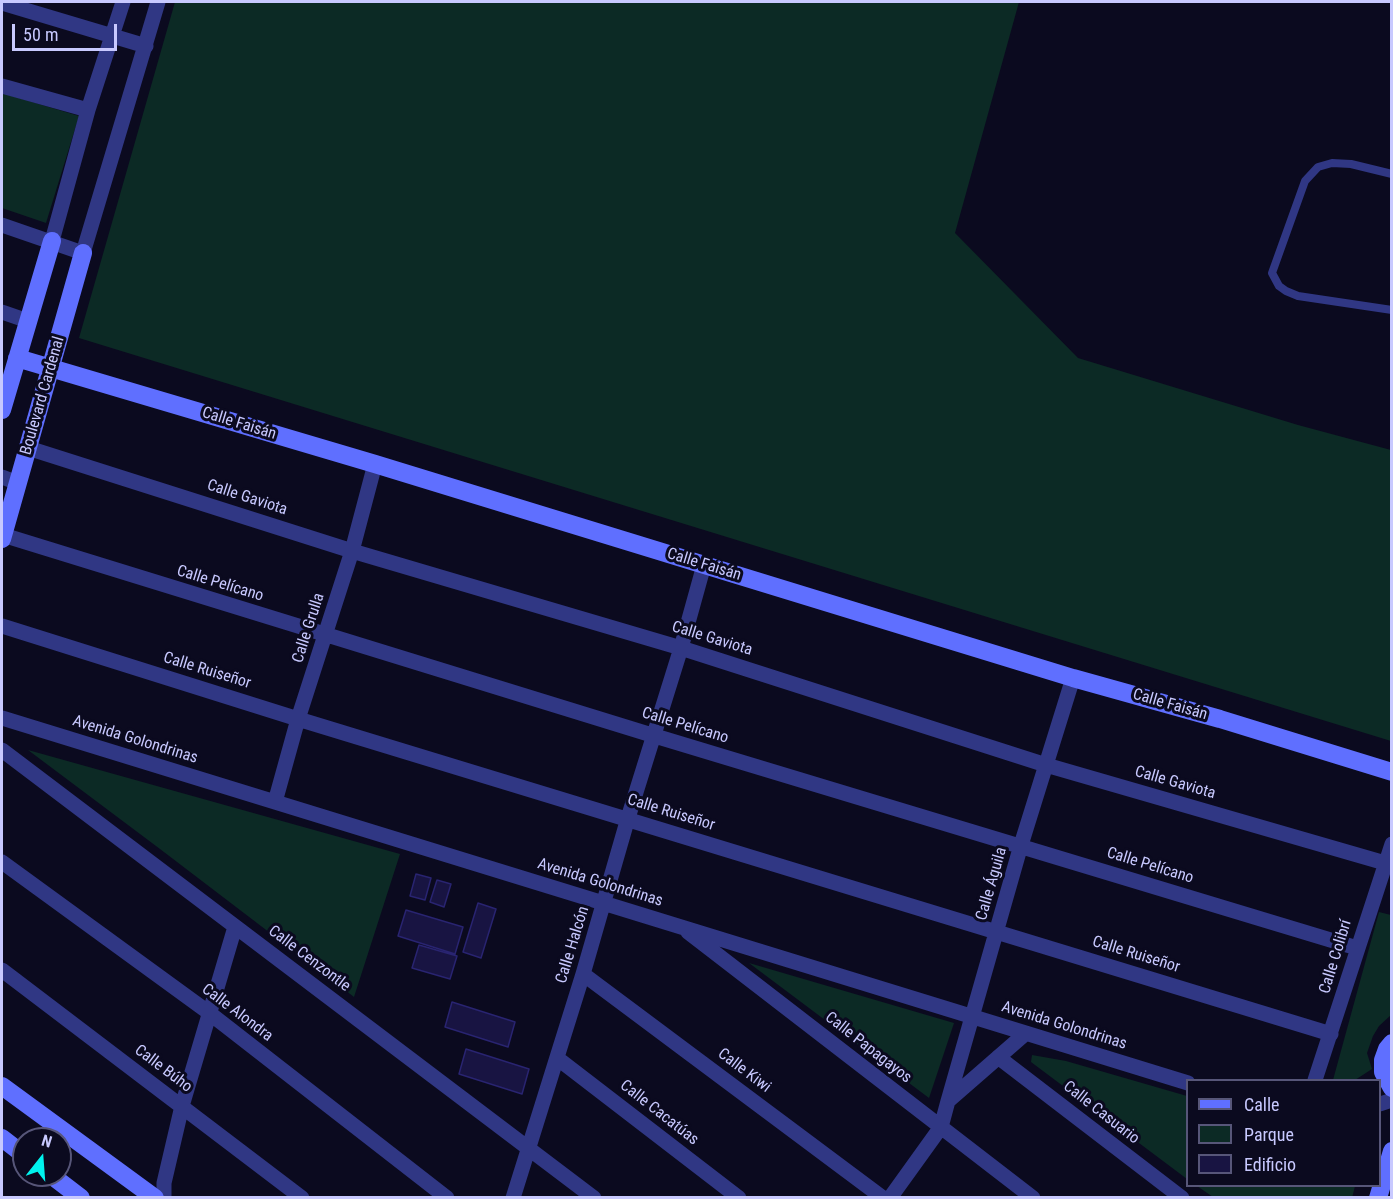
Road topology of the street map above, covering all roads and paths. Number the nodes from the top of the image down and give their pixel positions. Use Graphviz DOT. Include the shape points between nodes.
graph roads {
  1 [pos="123,2"];
  2 [pos="158,2"];
  3 [pos="2,3"];
  4 [pos="112,36"];
  5 [pos="146,46"];
  6 [pos="2,86"];
  7 [pos="88,110"];
  8 [pos="1392,174"];
  9 [pos="2,225"];
  10 [pos="52,241"];
  11 [pos="83,253"];
  12 [pos="1392,310"];
  13 [pos="2,312"];
  14 [pos="28,321"];
  15 [pos="17,358"];
  16 [pos="51,368"];
  17 [pos="3,400"];
  18 [pos="28,448"];
  19 [pos="375,464"];
  20 [pos="10,480"];
  21 [pos="2,537"];
  22 [pos="352,551"];
  23 [pos="704,565"];
  24 [pos="2,626"];
  25 [pos="326,636"];
  26 [pos="681,648"];
  27 [pos="1073,678"];
  28 [pos="2,718"];
  29 [pos="298,719"];
  30 [pos="655,736"];
  31 [pos="2,750"];
  32 [pos="1046,765"];
  33 [pos="1392,772"];
  34 [pos="275,802"];
  35 [pos="628,818"];
  36 [pos="1392,844"];
  37 [pos="1022,845"];
  38 [pos="2,862"];
  39 [pos="1385,863"];
  40 [pos="604,903"];
  41 [pos="235,927"];
  42 [pos="681,927"];
  43 [pos="997,931"];
  44 [pos="1357,948"];
  45 [pos="2,970"];
  46 [pos="583,974"];
  47 [pos="208,1012"];
  48 [pos="971,1016"];
  49 [pos="1026,1033"];
  50 [pos="1331,1034"];
  51 [pos="1392,1042"];
  52 [pos="998,1057"];
  53 [pos="557,1058"];
  54 [pos="1315,1079"];
  55 [pos="1384,1080"];
  56 [pos="1186,1082"];
  57 [pos="2,1086"];
  58 [pos="948,1101"];
  59 [pos="182,1106"];
  60 [pos="941,1127"];
  61 [pos="528,1147"];
  62 [pos="1392,1150"];
  63 [pos="67,1187"];
  64 [pos="1381,1187"];
  65 [pos="158,1194"];
  66 [pos="81,1197"];
  67 [pos="302,1197"];
  68 [pos="447,1197"];
  69 [pos="513,1197"];
  70 [pos="594,1197"];
  71 [pos="739,1197"];
  72 [pos="883,1197"];
  73 [pos="890,1197"];
  74 [pos="1033,1197"];
  75 [pos="1182,1197"];
  1 -- 4 [label="street"];
  2 -- 5 [label="street"];
  3 -- 4 [label="street"];
  4 -- 5 [label="street"];
  4 -- 7 [label="street"];
  5 -- 11 [label="street"];
  6 -- 7 [label="street"];
  7 -- 10 [label="street"];
  8 -- 12 [label="lane" via="1351,164 1318,167 1305,181 1272,273 1279,286 1298,296"];
  9 -- 10 [label="street"];
  10 -- 11 [label="street"];
  10 -- 14 [label="street"];
  11 -- 16 [label="street, Boulevard Cardenal"];
  13 -- 14 [label="street"];
  14 -- 15 [label="street"];
  15 -- 16 [label="street, Calle Faisán"];
  15 -- 17 [label="street"];
  16 -- 18 [label="street, Boulevard Cardenal"];
  16 -- 19 [label="street, Calle Faisán"];
  18 -- 20 [label="street, Boulevard Cardenal"];
  18 -- 22 [label="street, Calle Gaviota"];
  19 -- 22 [label="street, Calle Grulla"];
  19 -- 23 [label="street, Calle Faisán"];
  20 -- 21 [label="street, Boulevard Cardenal"];
  21 -- 25 [label="street, Calle Pelícano"];
  22 -- 25 [label="street, Calle Grulla"];
  22 -- 26 [label="street, Calle Gaviota"];
  23 -- 26 [label="street, Calle Halcón"];
  23 -- 27 [label="street, Calle Faisán"];
  24 -- 29 [label="street, Calle Ruiseñor"];
  25 -- 29 [label="street, Calle Grulla"];
  25 -- 30 [label="street, Calle Pelícano"];
  26 -- 30 [label="street, Calle Halcón"];
  26 -- 32 [label="street, Calle Gaviota"];
  27 -- 32 [label="street, Calle Águila"];
  27 -- 33 [label="street, Calle Faisán"];
  28 -- 34 [label="street, Avenida Golondrinas"];
  29 -- 34 [label="street, Calle Grulla"];
  29 -- 35 [label="street, Calle Ruiseñor"];
  30 -- 35 [label="street, Calle Halcón"];
  30 -- 37 [label="street, Calle Pelícano"];
  31 -- 41 [label="street, Calle Cenzontle"];
  32 -- 37 [label="street, Calle Águila"];
  32 -- 39 [label="street, Calle Gaviota"];
  34 -- 40 [label="street, Avenida Golondrinas"];
  35 -- 40 [label="street, Calle Halcón"];
  35 -- 43 [label="street, Calle Ruiseñor"];
  36 -- 39 [label="street, Calle Colibrí"];
  37 -- 43 [label="street, Calle Águila"];
  37 -- 44 [label="street, Calle Pelícano"];
  38 -- 47 [label="street, Calle Alondra"];
  39 -- 44 [label="street, Calle Colibrí"];
  40 -- 42 [label="street, Avenida Golondrinas"];
  40 -- 46 [label="street, Calle Halcón"];
  41 -- 47 [label="street"];
  41 -- 61 [label="street, Calle Cenzontle"];
  42 -- 48 [label="street, Avenida Golondrinas"];
  42 -- 60 [label="street, Calle Papagayos"];
  43 -- 48 [label="street, Calle Águila"];
  43 -- 50 [label="street, Calle Ruiseñor"];
  44 -- 50 [label="street, Calle Colibrí"];
  45 -- 59 [label="street, Calle Búho"];
  46 -- 53 [label="street, Calle Halcón"];
  46 -- 72 [label="street, Calle Kiwi"];
  47 -- 59 [label="street"];
  47 -- 68 [label="street, Calle Alondra"];
  48 -- 49 [label="street, Avenida Golondrinas"];
  48 -- 58 [label="street, Calle Águila"];
  49 -- 52 [label="street"];
  49 -- 56 [label="street, Avenida Golondrinas"];
  50 -- 54 [label="street, Calle Colibrí"];
  51 -- 55 [label="street" via="1383,1060"];
  52 -- 58 [label="street"];
  52 -- 75 [label="street, Calle Casuario"];
  53 -- 61 [label="street, Calle Halcón"];
  53 -- 71 [label="street, Calle Cacatúas"];
  57 -- 65 [label="street"];
  58 -- 60 [label="street, Calle Águila"];
  59 -- 65 [label="street"];
  59 -- 67 [label="street, Calle Búho"];
  60 -- 73 [label="street, Calle Águila"];
  60 -- 74 [label="street, Calle Papagayos"];
  61 -- 69 [label="street, Calle Halcón"];
  61 -- 70 [label="street, Calle Cenzontle"];
  62 -- 64 [label="street"];
  63 -- 66 [label="street"];
}
